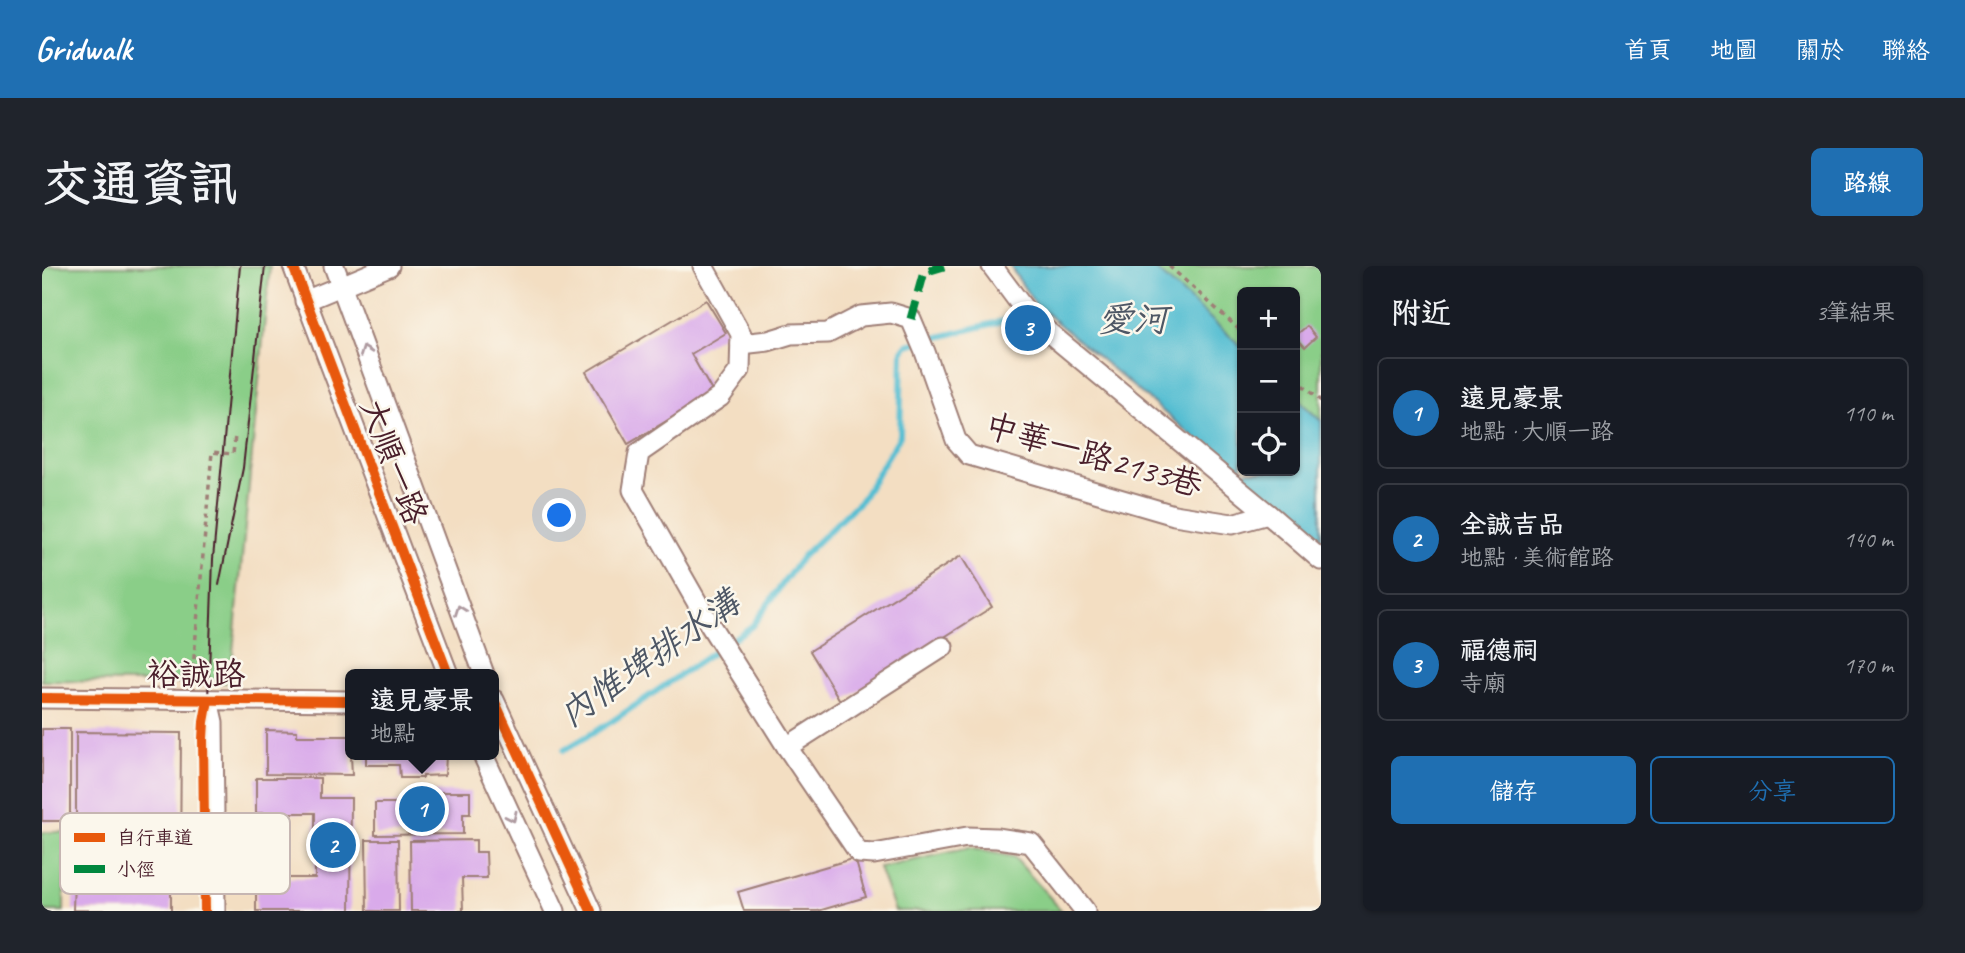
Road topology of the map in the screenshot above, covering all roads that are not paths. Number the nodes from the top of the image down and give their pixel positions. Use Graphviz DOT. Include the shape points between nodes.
graph roads {
  1 [pos="293,266"];
  2 [pos="334,266"];
  3 [pos="389,266"];
  4 [pos="703,266"];
  5 [pos="992,266"];
  6 [pos="341,287"];
  7 [pos="305,301"];
  8 [pos="741,344"];
  9 [pos="1268,514"];
  10 [pos="1321,560"];
  11 [pos="943,647"];
  12 [pos="446,669"];
  13 [pos="482,669"];
  14 [pos="42,698"];
  15 [pos="208,700"];
  16 [pos="345,701"];
  17 [pos="499,713"];
  18 [pos="787,747"];
  19 [pos="485,760"];
  20 [pos="204,813"];
  21 [pos="214,813"];
  22 [pos="555,911"];
  23 [pos="591,911"];
  24 [pos="1085,911"];
  1 -- 7 [label="street, 大順一路"];
  2 -- 6 [label="street, 大順一路"];
  3 -- 6 [label="street"];
  4 -- 8 [label="street" via="741,334"];
  5 -- 9 [label="street" via="1024,310"];
  6 -- 7 [label="street"];
  13 -- 6 [label="street, 大順一路, one-way"];
  7 -- 12 [label="street, 大順一路"];
  8 -- 9 [label="street, 中華一路2133巷" via="791,334 828,333 860,316 891,313 911,319 956,440 969,455 1174,515 1232,524"];
  8 -- 18 [label="street" via="740,370 720,397 639,453 633,490"];
  9 -- 10 [label="street"];
  11 -- 18 [label="street"];
  14 -- 15 [label="street, 裕誠路"];
  15 -- 16 [label="street, 裕誠路"];
  15 -- 20 [label="street" via="203,739"];
  15 -- 21 [label="street" via="213,722"];
  17 -- 23 [label="street"];
  18 -- 24 [label="street" via="859,853 967,837 1031,843"];
  19 -- 22 [label="street, one-way"];
}
